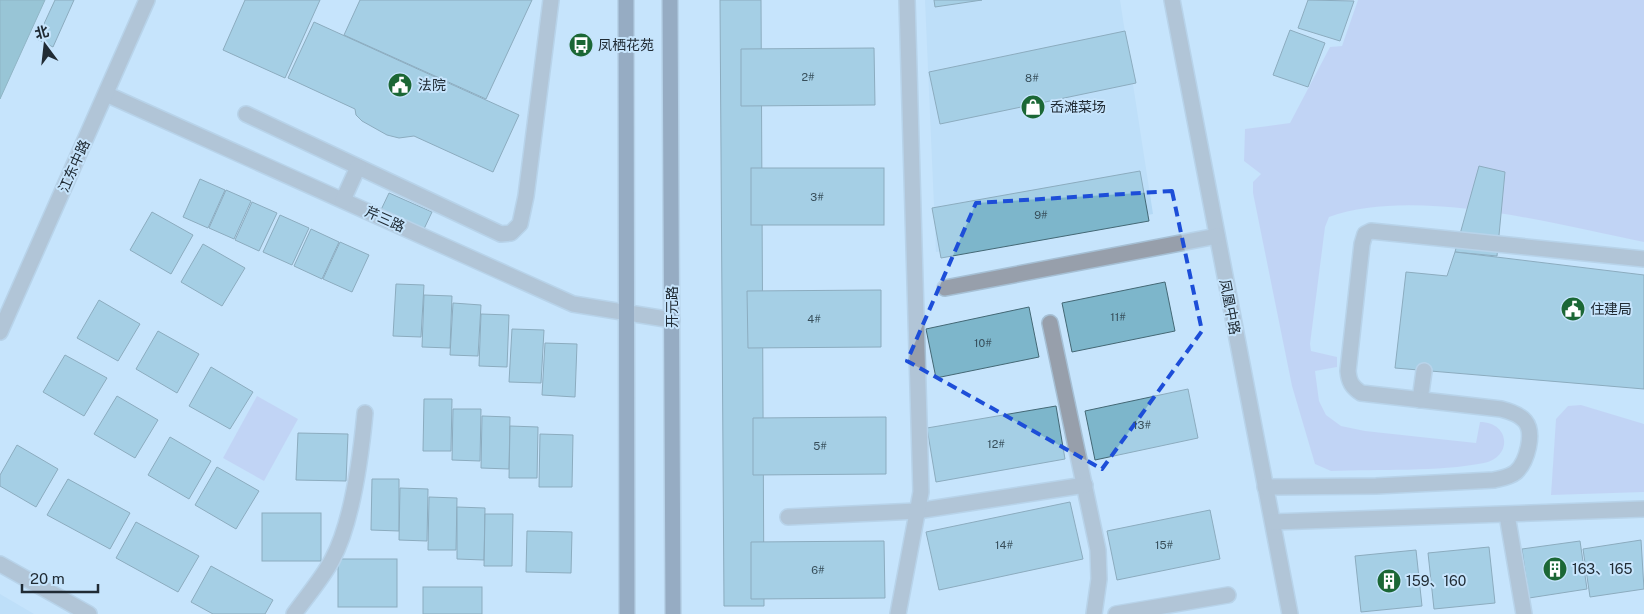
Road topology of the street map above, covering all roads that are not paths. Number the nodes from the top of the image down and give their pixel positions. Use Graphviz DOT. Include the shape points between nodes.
graph roads {
  1 [pos="148,0"];
  2 [pos="551,0"];
  3 [pos="626,0"];
  4 [pos="670,0"];
  5 [pos="907,0"];
  6 [pos="1172,0"];
  7 [pos="106,94"];
  8 [pos="246,114"];
  9 [pos="358,167"];
  10 [pos="343,200"];
  11 [pos="1217,236"];
  12 [pos="1644,259"];
  13 [pos="945,288"];
  14 [pos="626,312"];
  15 [pos="672,320"];
  16 [pos="1050,324"];
  17 [pos="0,332"];
  18 [pos="1424,371"];
  19 [pos="1420,400"];
  20 [pos="365,414"];
  21 [pos="1085,485"];
  22 [pos="1265,487"];
  23 [pos="1644,509"];
  24 [pos="917,511"];
  25 [pos="1507,515"];
  26 [pos="788,517"];
  27 [pos="1272,522"];
  28 [pos="0,564"];
  29 [pos="1228,595"];
  30 [pos="89,614"];
  31 [pos="294,614"];
  32 [pos="626,614"];
  33 [pos="673,614"];
  34 [pos="898,614"];
  35 [pos="1094,614"];
  36 [pos="1116,614"];
  37 [pos="1290,614"];
  38 [pos="1524,614"];
  1 -- 7 [label="street, 江东中路"];
  2 -- 9 [label="street" via="526,196 520,224 511,233 500,234"];
  3 -- 14 [label="main road"];
  4 -- 15 [label="main road, 开元路"];
  5 -- 24 [label="street" via="921,492"];
  6 -- 11 [label="street, 凤凰中路"];
  7 -- 10 [label="street, 芹三路"];
  7 -- 17 [label="street, 江东中路"];
  8 -- 9 [label="street"];
  9 -- 10 [label="street"];
  10 -- 14 [label="street, 芹三路" via="573,304"];
  11 -- 13 [label="street"];
  11 -- 22 [label="street, 凤凰中路"];
  12 -- 19 [label="street" via="1371,231 1365,234 1349,356 1349,380 1361,393"];
  14 -- 15 [label="street, 芹三路"];
  14 -- 32 [label="main road"];
  15 -- 33 [label="main road, 开元路"];
  16 -- 21 [label="street"];
  18 -- 19 [label="street"];
  19 -- 22 [label="street" via="1501,409 1518,415 1526,422 1529,432 1523,462 1508,477 1494,480"];
  20 -- 31 [label="street" via="360,460 346,522 332,560"];
  21 -- 24 [label="street"];
  21 -- 35 [label="street" via="1098,550"];
  22 -- 27 [label="street, 凤凰中路"];
  23 -- 25 [label="street"];
  24 -- 26 [label="street"];
  24 -- 34 [label="street"];
  25 -- 27 [label="street"];
  25 -- 38 [label="street"];
  27 -- 37 [label="street, 凤凰中路"];
  28 -- 30 [label="street"];
  29 -- 36 [label="street"];
}
